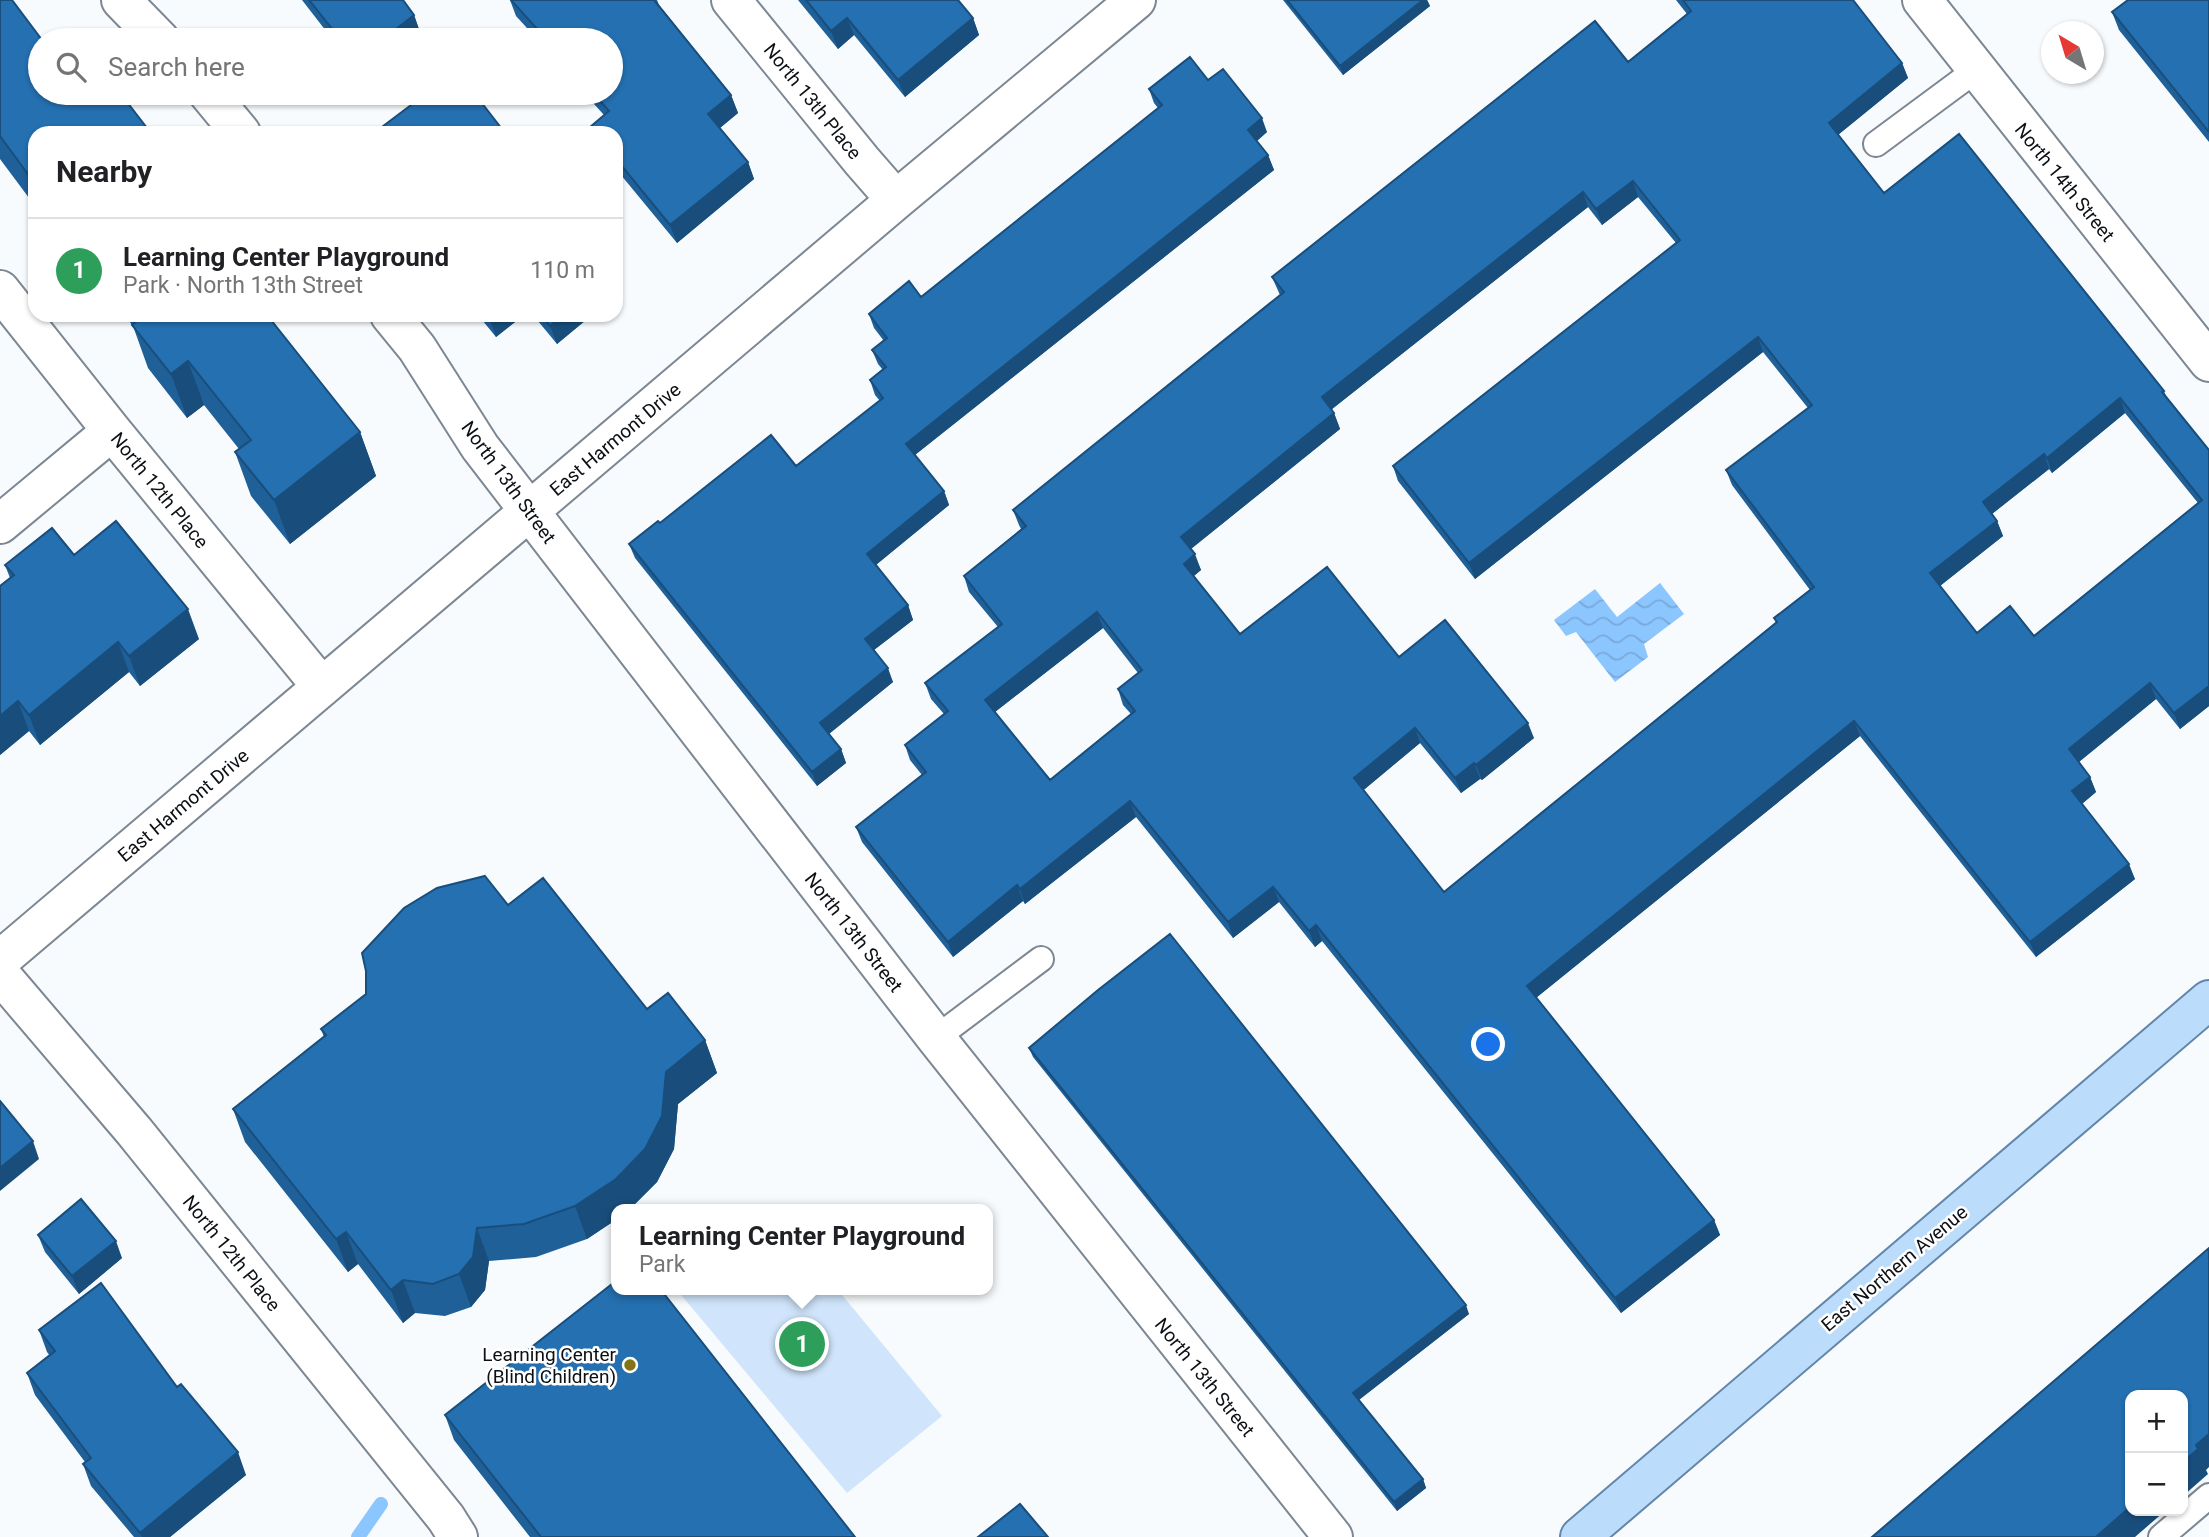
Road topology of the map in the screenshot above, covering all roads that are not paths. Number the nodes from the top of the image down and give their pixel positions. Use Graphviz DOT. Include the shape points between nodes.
graph roads {
  1 [pos="121,0"];
  2 [pos="731,0"];
  3 [pos="1136,0"];
  4 [pos="1922,0"];
  5 [pos="148,28"];
  6 [pos="1976,69"];
  7 [pos="218,105"];
  8 [pos="235,126"];
  9 [pos="1877,144"];
  10 [pos="896,200"];
  11 [pos="0,290"];
  12 [pos="396,322"];
  13 [pos="2209,362"];
  14 [pos="112,431"];
  15 [pos="531,510"];
  16 [pos="0,524"];
  17 [pos="322,687"];
  18 [pos="1041,959"];
  19 [pos="0,960"];
  20 [pos="0,974"];
  21 [pos="2208,1005"];
  22 [pos="936,1038"];
  23 [pos="2209,1496"];
  24 [pos="458,1537"];
  25 [pos="1333,1537"];
  26 [pos="1580,1537"];
  27 [pos="2161,1537"];
  1 -- 5 [label="street"];
  2 -- 10 [label="street, North 13th Place"];
  3 -- 10 [label="street, East Harmont Drive"];
  4 -- 6 [label="street, North 14th Street"];
  6 -- 9 [label="lane"];
  6 -- 13 [label="street, North 14th Street"];
  7 -- 8 [label="street"];
  10 -- 15 [label="street, East Harmont Drive"];
  11 -- 14 [label="street, North 12th Place"];
  12 -- 15 [label="street, North 13th Street" via="481,447"];
  14 -- 16 [label="street"];
  14 -- 17 [label="street, North 12th Place"];
  15 -- 17 [label="street, East Harmont Drive"];
  15 -- 22 [label="street, North 13th Street"];
  17 -- 19 [label="street, East Harmont Drive"];
  18 -- 22 [label="lane"];
  20 -- 24 [label="street, North 12th Place" via="134,1131"];
  21 -- 26 [label="main road, East Northern Avenue"];
  22 -- 25 [label="street, North 13th Street"];
  23 -- 27 [label="lane"];
}
